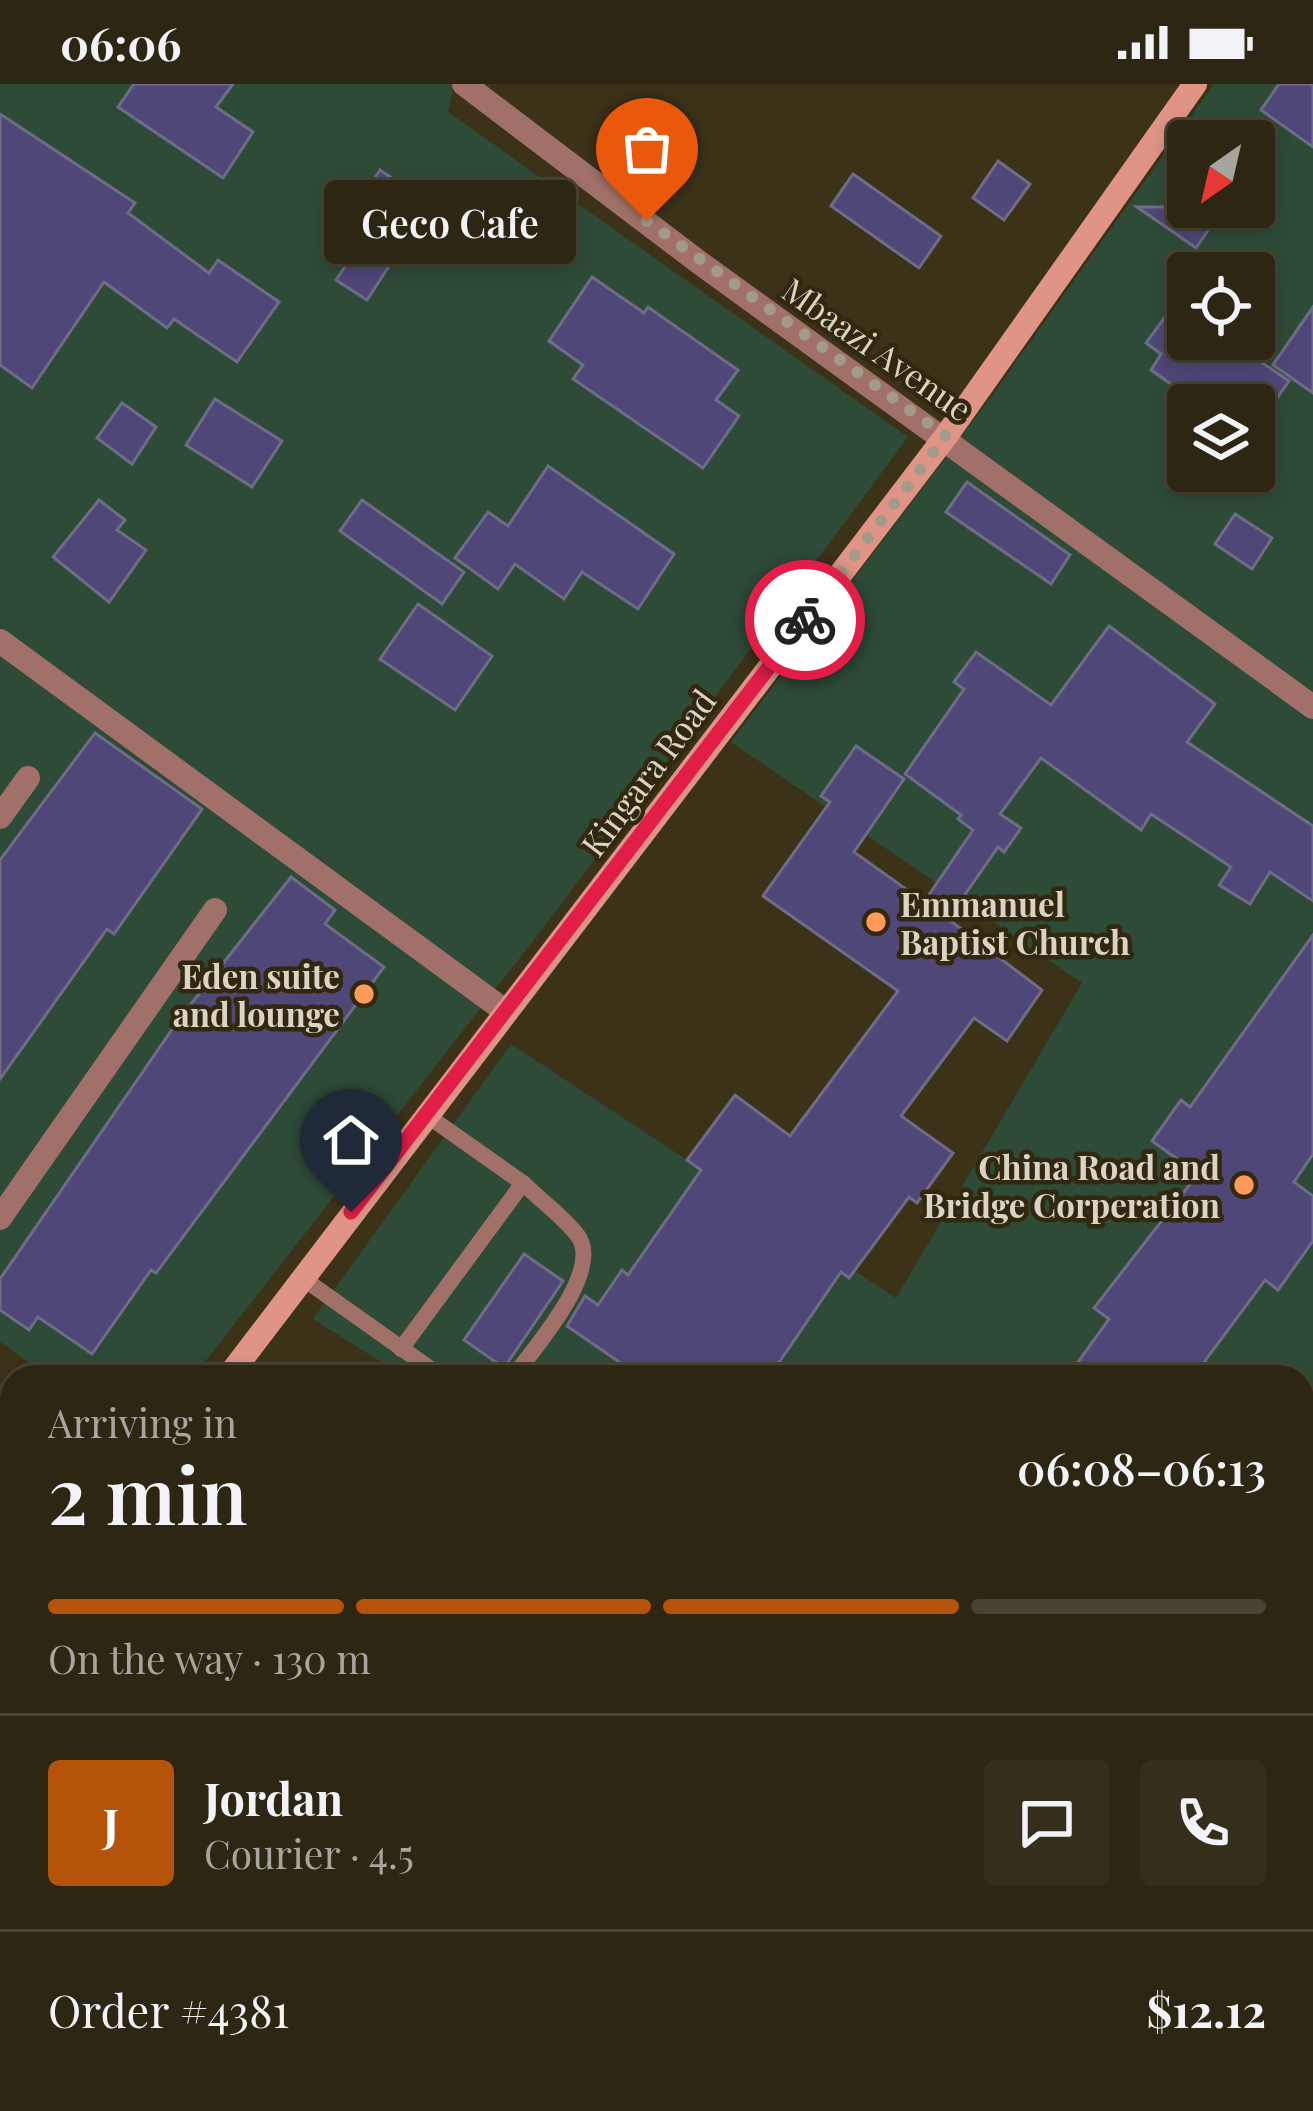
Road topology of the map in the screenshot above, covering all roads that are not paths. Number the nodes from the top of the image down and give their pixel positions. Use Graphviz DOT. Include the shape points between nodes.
graph roads {
  1 [pos="464,84"];
  2 [pos="1196,84"];
  3 [pos="946,436"];
  4 [pos="0,641"];
  5 [pos="1313,707"];
  6 [pos="28,778"];
  7 [pos="0,817"];
  8 [pos="215,910"];
  9 [pos="505,1011"];
  10 [pos="425,1114"];
  11 [pos="523,1183"];
  12 [pos="0,1218"];
  13 [pos="301,1277"];
  14 [pos="400,1349"];
  15 [pos="237,1365"];
  16 [pos="424,1365"];
  17 [pos="522,1365"];
  1 -- 3 [label="street, Mbaazi Avenue"];
  2 -- 3 [label="main road, Kingara Road"];
  3 -- 5 [label="street, Mbaazi Avenue"];
  3 -- 9 [label="main road, Kingara Road"];
  4 -- 9 [label="street"];
  6 -- 7 [label="street"];
  8 -- 12 [label="street"];
  9 -- 10 [label="main road, Kingara Road"];
  10 -- 11 [label="lane"];
  10 -- 13 [label="main road, Kingara Road"];
  11 -- 14 [label="lane"];
  11 -- 17 [label="lane" via="581,1239 586,1263"];
  13 -- 14 [label="lane"];
  13 -- 15 [label="main road, Kingara Road"];
  14 -- 16 [label="lane"];
}
